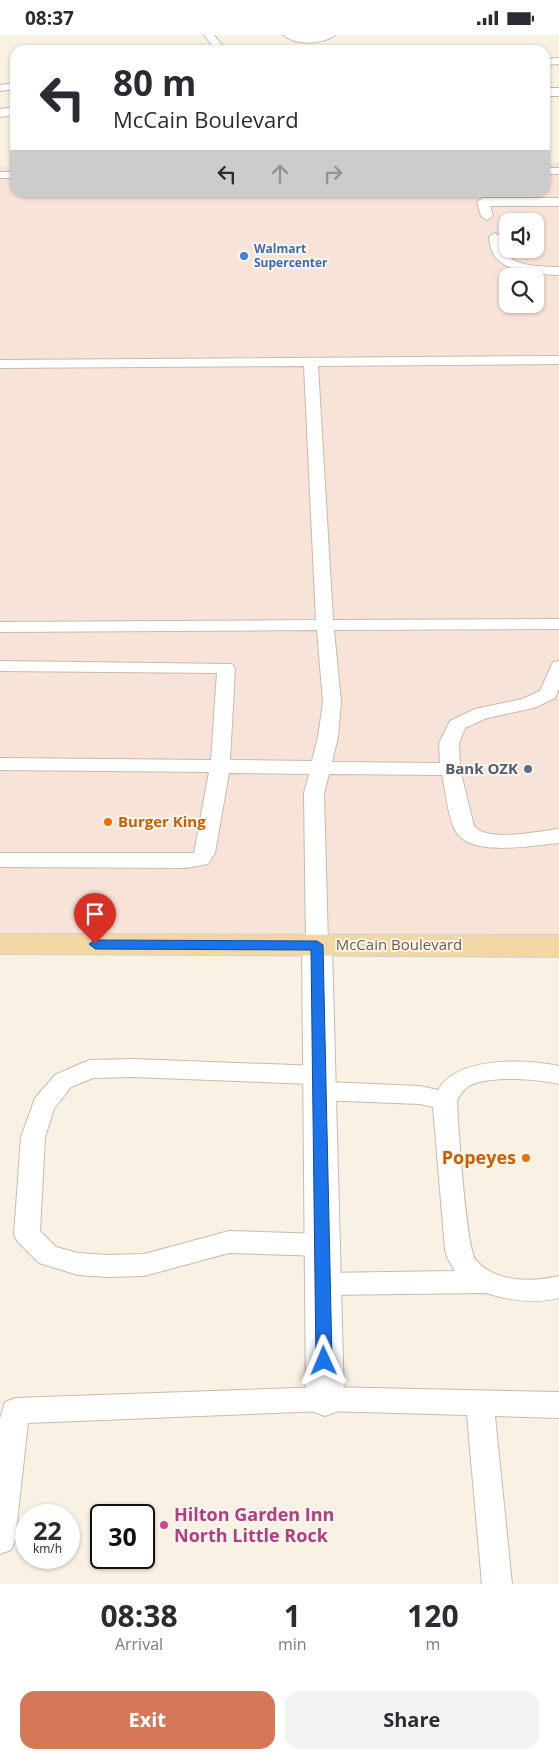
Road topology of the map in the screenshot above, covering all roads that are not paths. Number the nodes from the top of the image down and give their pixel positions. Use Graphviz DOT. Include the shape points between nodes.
graph roads {
  1 [pos="209,35"];
  2 [pos="289,35"];
  3 [pos="330,35"];
  4 [pos="306,39"];
  5 [pos="217,45"];
  6 [pos="313,45"];
  7 [pos="501,202"];
  8 [pos="559,202"];
  9 [pos="504,213"];
  10 [pos="487,215"];
  11 [pos="494,237"];
  12 [pos="528,258"];
  13 [pos="559,263"];
  14 [pos="559,271"];
  15 [pos="559,360"];
  16 [pos="311,362"];
  17 [pos="0,364"];
  18 [pos="325,625"];
  19 [pos="0,627"];
  20 [pos="558,628"];
  21 [pos="0,666"];
  22 [pos="559,667"];
  23 [pos="0,764"];
  24 [pos="220,766"];
  25 [pos="319,767"];
  26 [pos="450,769"];
  27 [pos="559,836"];
  28 [pos="0,860"];
  29 [pos="0,944"];
  30 [pos="317,945"];
  31 [pos="559,946"];
  32 [pos="559,1075"];
  33 [pos="319,1083"];
  34 [pos="445,1101"];
  35 [pos="322,1245"];
  36 [pos="487,1282"];
  37 [pos="323,1284"];
  38 [pos="559,1287"];
  39 [pos="325,1399"];
  40 [pos="480,1403"];
  41 [pos="559,1405"];
  42 [pos="0,1540"];
  43 [pos="496,1584"];
  1 -- 5 [label="lane"];
  2 -- 4 [label="lane"];
  3 -- 4 [label="lane"];
  4 -- 6 [label="lane"];
  7 -- 8 [label="lane"];
  7 -- 9 [label="lane"];
  7 -- 10 [label="lane" via="483,203"];
  11 -- 14 [label="lane" via="499,253 509,262"];
  12 -- 13 [label="lane"];
  15 -- 16 [label="lane"];
  16 -- 17 [label="lane"];
  16 -- 18 [label="lane"];
  18 -- 19 [label="lane"];
  18 -- 20 [label="lane"];
  18 -- 25 [label="lane" via="332,703 328,737"];
  21 -- 24 [label="lane" via="226,668"];
  22 -- 26 [label="lane" via="548,694 527,704 482,713 457,725 449,743"];
  23 -- 24 [label="lane"];
  24 -- 25 [label="lane"];
  24 -- 28 [label="lane" via="205,853 200,859"];
  25 -- 26 [label="lane"];
  25 -- 30 [label="lane" via="314,793"];
  26 -- 27 [label="lane" via="464,828 472,837 495,842"];
  29 -- 30 [label="main road, McCain Boulevard"];
  30 -- 31 [label="main road, McCain Boulevard"];
  30 -- 33 [label="street"];
  32 -- 34 [label="lane" via="528,1071 466,1078 450,1090"];
  33 -- 34 [label="lane"];
  33 -- 35 [label="street"];
  33 -- 35 [label="lane" via="116,1068 90,1069 63,1081 43,1105 33,1137 26,1235 48,1255 78,1264 108,1266 144,1265 229,1242"];
  34 -- 36 [label="lane" via="460,1257 468,1270"];
  35 -- 37 [label="street"];
  36 -- 37 [label="lane"];
  36 -- 38 [label="lane" via="522,1290"];
  37 -- 39 [label="street"];
  39 -- 40 [label="lane"];
  39 -- 42 [label="lane" via="15,1411"];
  40 -- 41 [label="lane"];
  40 -- 43 [label="lane"];
}
